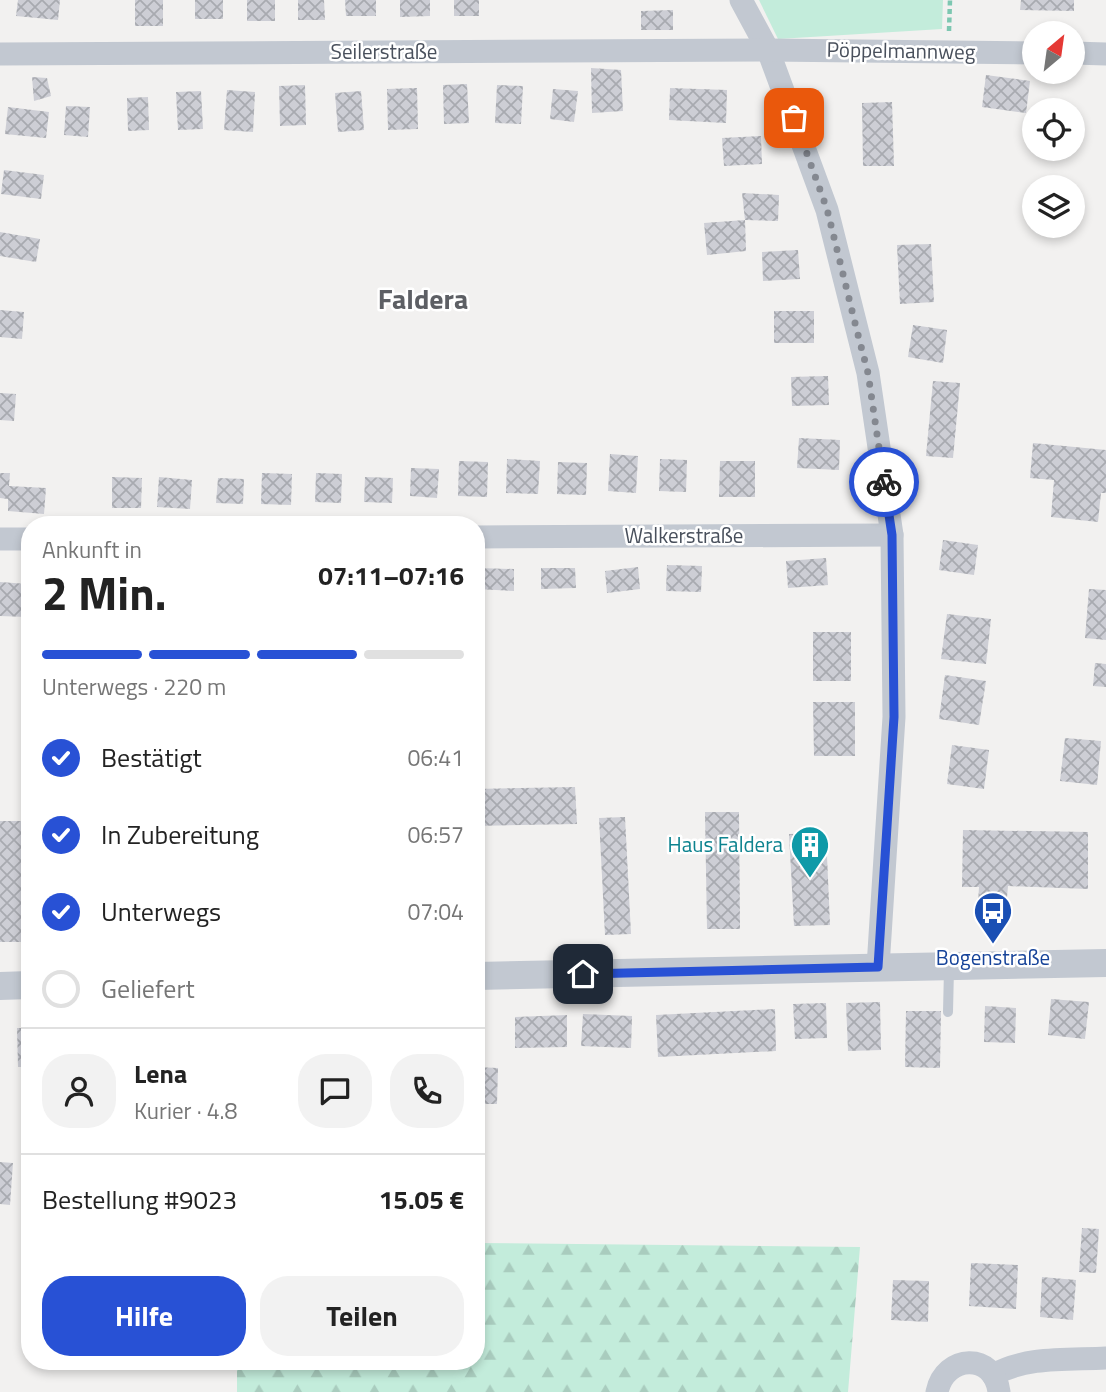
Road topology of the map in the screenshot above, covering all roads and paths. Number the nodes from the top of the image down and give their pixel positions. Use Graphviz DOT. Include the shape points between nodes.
graph roads {
  1 [pos="741,0"];
  2 [pos="950,0"];
  3 [pos="768,50"];
  4 [pos="948,52"];
  5 [pos="1022,53"];
  6 [pos="1085,53"];
  7 [pos="0,54"];
  8 [pos="1106,54"];
  9 [pos="892,535"];
  10 [pos="485,537"];
  11 [pos="0,539"];
  12 [pos="21,539"];
  13 [pos="1106,963"];
  14 [pos="949,966"];
  15 [pos="878,967"];
  16 [pos="485,976"];
  17 [pos="21,985"];
  18 [pos="0,986"];
  19 [pos="947,1012"];
  20 [pos="1106,1358"];
  21 [pos="996,1383"];
  22 [pos="937,1392"];
  1 -- 3 [label="street"];
  2 -- 4 [label="path"];
  3 -- 4 [label="street, Pöppelmannweg"];
  3 -- 7 [label="street, Seilerstraße"];
  3 -- 9 [label="street" via="827,209 868,373"];
  4 -- 5 [label="street, Pöppelmannweg"];
  6 -- 8 [label="street"];
  9 -- 10 [label="street, Walkerstraße"];
  9 -- 15 [label="street" via="894,717"];
  11 -- 12 [label="street"];
  13 -- 14 [label="street"];
  14 -- 15 [label="street"];
  14 -- 19 [label="lane"];
  15 -- 16 [label="street"];
  17 -- 18 [label="street"];
  20 -- 21 [label="street" via="1021,1363 1006,1367"];
  21 -- 22 [label="street" via="985,1367 964,1363 945,1373"];
}
